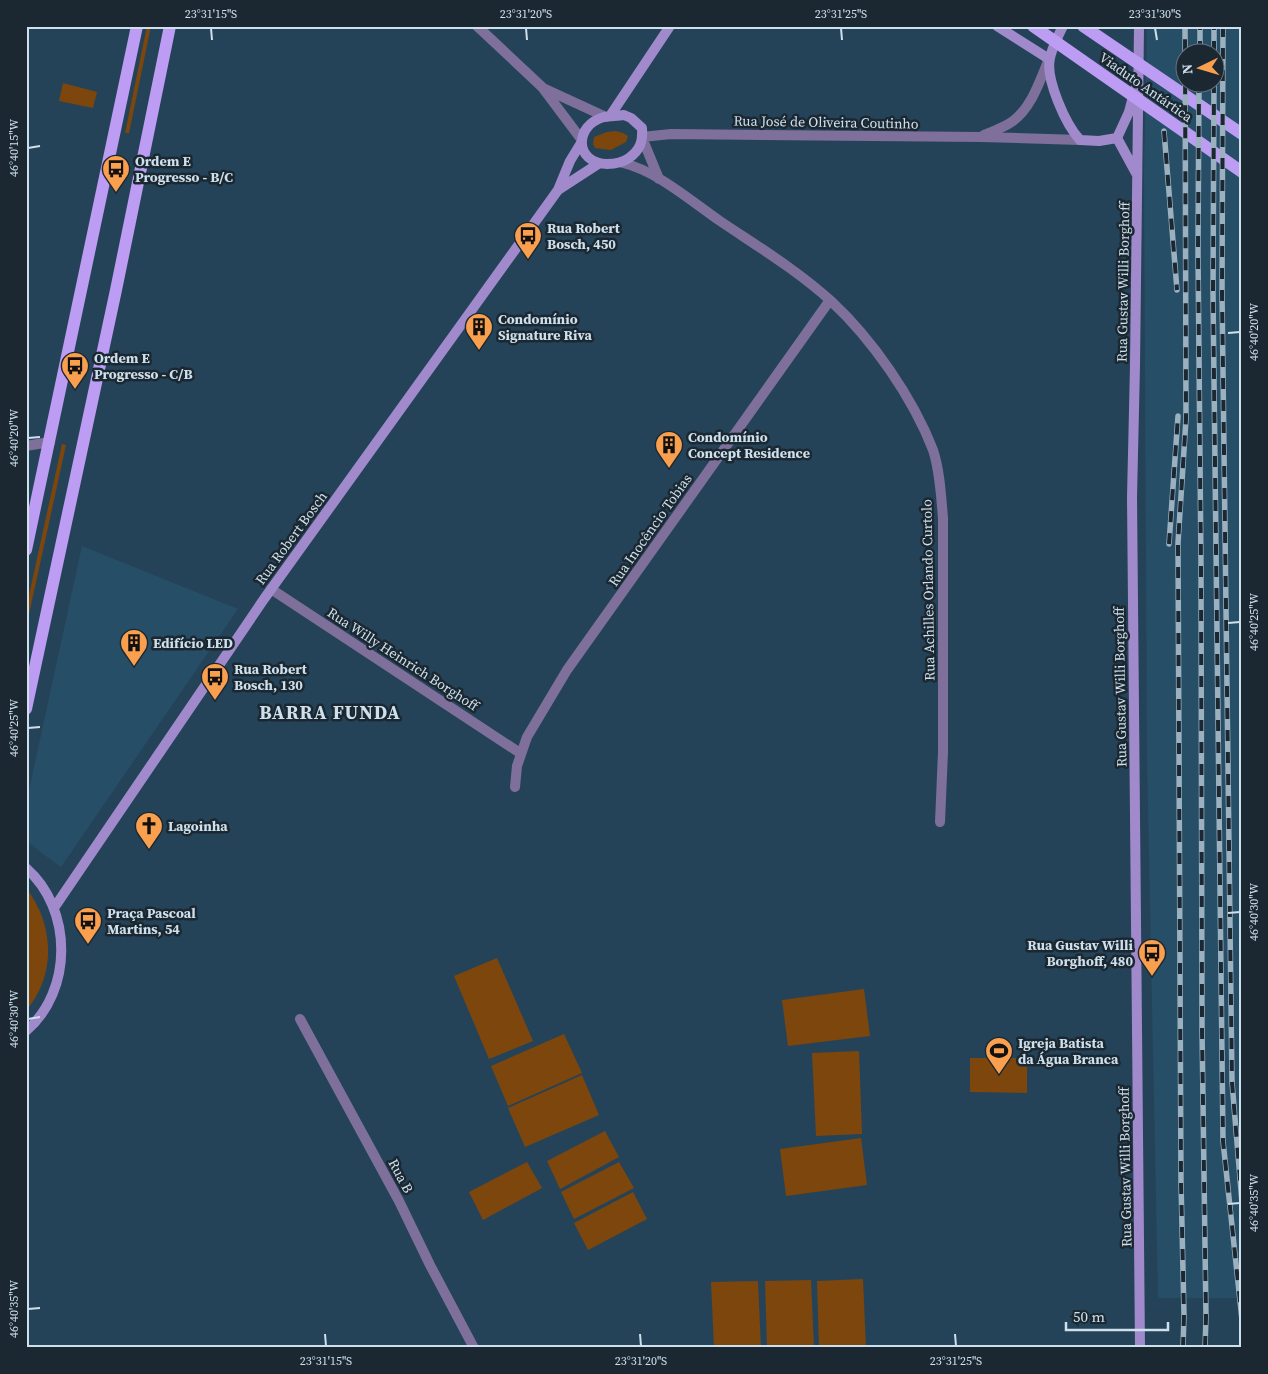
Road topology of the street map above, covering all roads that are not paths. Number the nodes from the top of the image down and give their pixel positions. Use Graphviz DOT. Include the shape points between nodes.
graph roads {
  1 [pos="137,26"];
  2 [pos="170,26"];
  3 [pos="477,26"];
  4 [pos="670,26"];
  5 [pos="997,26"];
  6 [pos="1033,26"];
  7 [pos="1063,26"];
  8 [pos="1083,26"];
  9 [pos="1139,26"];
  10 [pos="1049,59"];
  11 [pos="1138,79"];
  12 [pos="636,80"];
  13 [pos="542,88"];
  14 [pos="624,115"];
  15 [pos="608,116"];
  16 [pos="1242,134"];
  17 [pos="642,135"];
  18 [pos="981,137"];
  19 [pos="1118,138"];
  20 [pos="1080,140"];
  21 [pos="581,141"];
  22 [pos="623,162"];
  23 [pos="598,164"];
  24 [pos="1242,172"];
  25 [pos="1138,177"];
  26 [pos="660,180"];
  27 [pos="558,190"];
  28 [pos="830,300"];
  29 [pos="50,442"];
  30 [pos="26,446"];
  31 [pos="26,550"];
  32 [pos="272,588"];
  33 [pos="26,709"];
  34 [pos="520,753"];
  35 [pos="515,787"];
  36 [pos="940,822"];
  37 [pos="26,868"];
  38 [pos="54,908"];
  39 [pos="300,1019"];
  40 [pos="26,1032"];
  41 [pos="474,1348"];
  42 [pos="1140,1348"];
  1 -- 29 [label="main road"];
  2 -- 33 [label="main road"];
  3 -- 13 [label="street"];
  4 -- 12 [label="street"];
  5 -- 10 [label="street"];
  6 -- 24 [label="main road, Viaduto Antártica"];
  7 -- 10 [label="street"];
  8 -- 16 [label="main road, Viaduto Antártica"];
  9 -- 11 [label="street, Rua Gustav Willi Borghoff"];
  10 -- 18 [label="street, Rua José de Oliveira Coutinho" via="1023,112 1013,121"];
  10 -- 20 [label="street" via="1057,98 1070,129"];
  11 -- 19 [label="street"];
  11 -- 25 [label="street, Rua Gustav Willi Borghoff"];
  12 -- 14 [label="street"];
  12 -- 15 [label="street"];
  13 -- 15 [label="street"];
  13 -- 21 [label="street"];
  14 -- 15 [label="street"];
  14 -- 17 [label="street" via="631,118"];
  15 -- 21 [label="street" via="589,126"];
  17 -- 18 [label="street, Rua José de Oliveira Coutinho"];
  17 -- 22 [label="street" via="632,156"];
  17 -- 26 [label="street"];
  18 -- 20 [label="street, Rua José de Oliveira Coutinho"];
  19 -- 20 [label="street"];
  19 -- 25 [label="street"];
  21 -- 23 [label="street" via="583,151"];
  21 -- 27 [label="street, Rua Robert Bosch"];
  22 -- 23 [label="street"];
  22 -- 26 [label="street, Rua Achilles Orlando Curtolo"];
  23 -- 27 [label="street, Rua Robert Bosch"];
  25 -- 42 [label="street, Rua Gustav Willi Borghoff" via="1132,497"];
  26 -- 28 [label="street, Rua Achilles Orlando Curtolo"];
  27 -- 32 [label="street, Rua Robert Bosch"];
  28 -- 34 [label="street, Rua Inocêncio Tobias" via="567,670"];
  28 -- 36 [label="street, Rua Achilles Orlando Curtolo" via="859,331 899,385 913,407 933,452 943,518"];
  29 -- 30 [label="street"];
  29 -- 31 [label="main road"];
  32 -- 34 [label="street, Rua Willy Heinrich Borghoff"];
  32 -- 38 [label="street, Rua Robert Bosch"];
  34 -- 35 [label="street, Rua Inocêncio Tobias"];
  37 -- 38 [label="street" via="44,889"];
  38 -- 40 [label="street" via="62,939 60,970 50,1001"];
  39 -- 41 [label="street, Rua B"];
}
